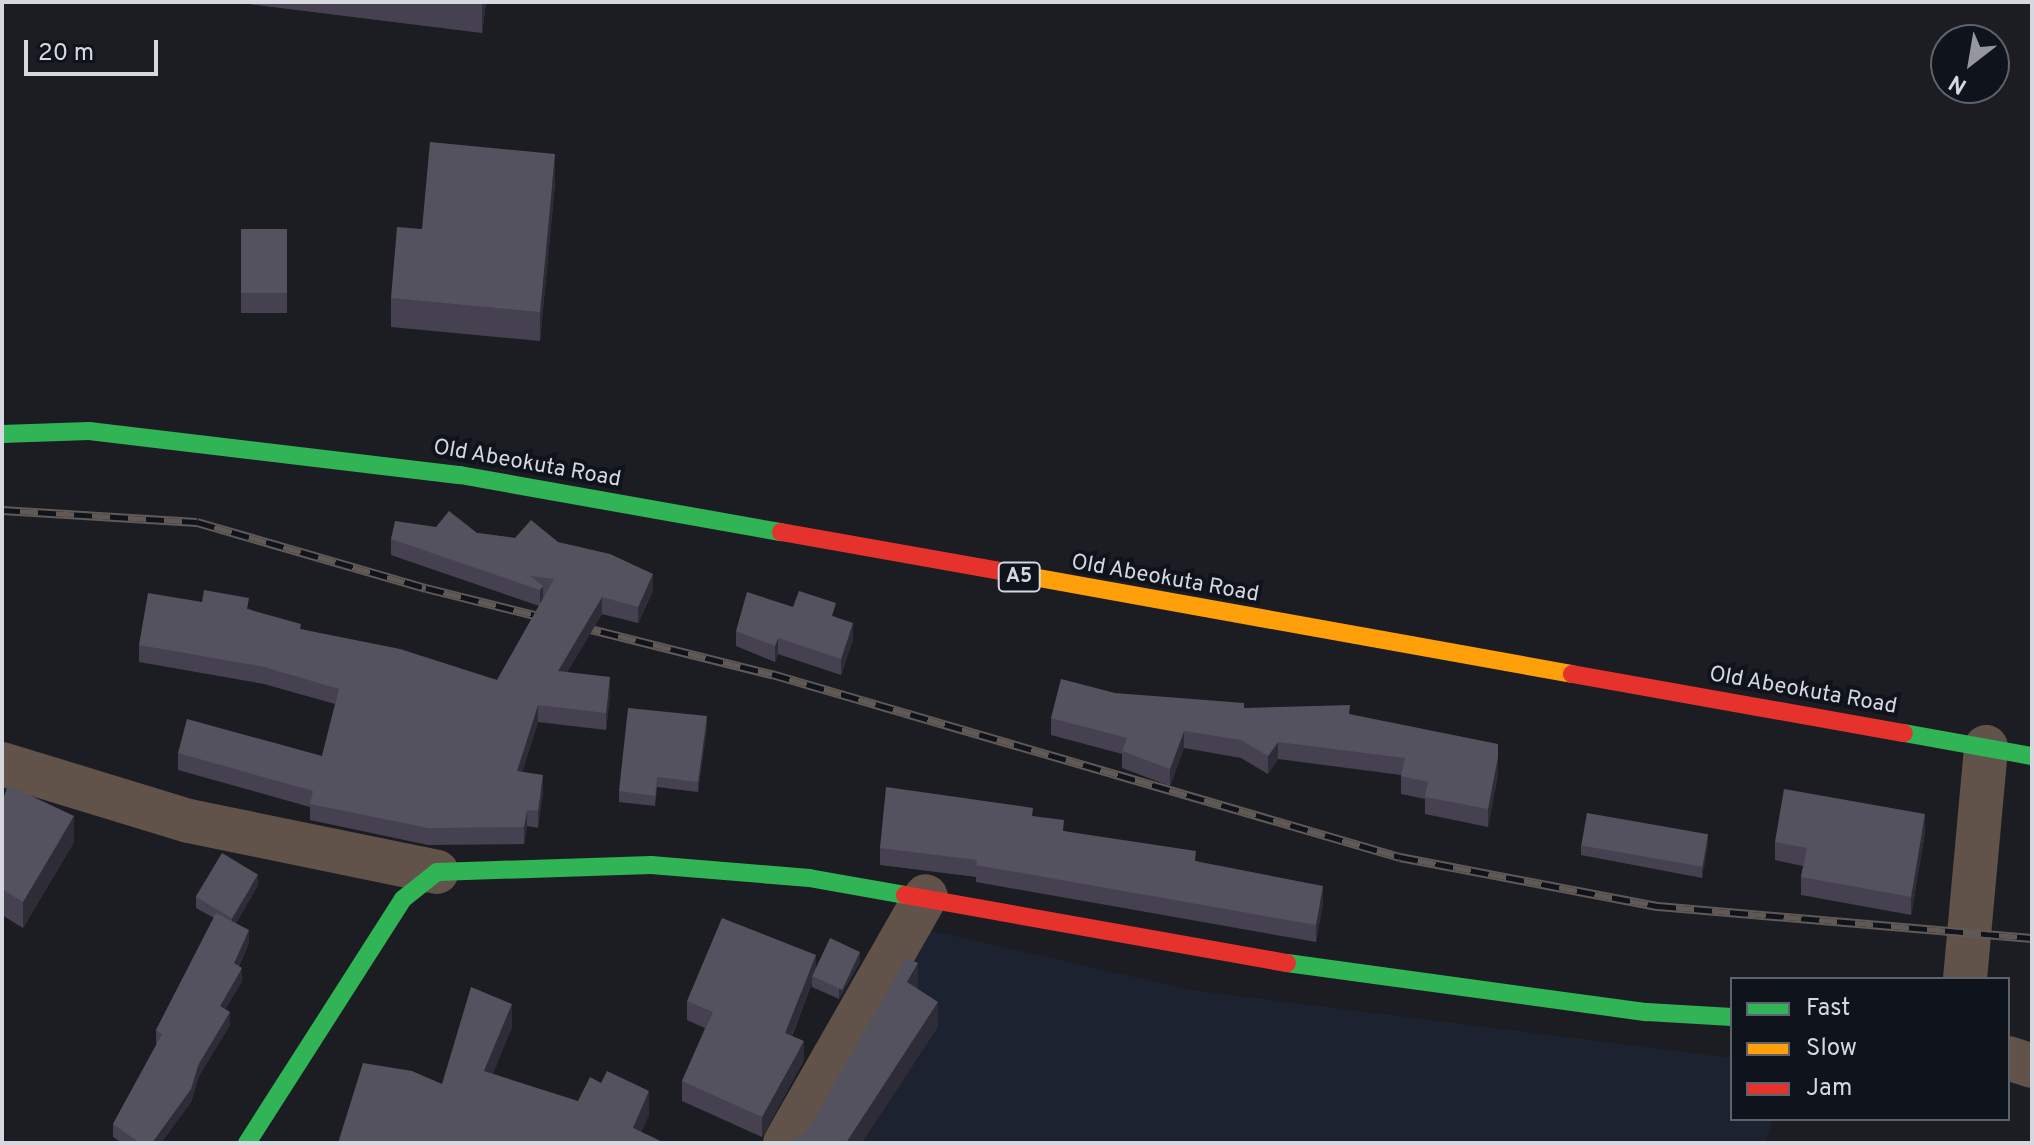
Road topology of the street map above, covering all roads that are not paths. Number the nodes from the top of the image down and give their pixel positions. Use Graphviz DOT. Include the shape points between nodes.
graph roads {
  1 [pos="2,434"];
  2 [pos="1986,747"];
  3 [pos="2032,756"];
  4 [pos="2,764"];
  5 [pos="437,872"];
  6 [pos="926,896"];
  7 [pos="1965,977"];
  8 [pos="1730,1017"];
  9 [pos="2010,1059"];
  10 [pos="2032,1066"];
  11 [pos="247,1143"];
  12 [pos="785,1143"];
  1 -- 2 [label="main road, Old Abeokuta Road / A5" via="89,431 460,475"];
  2 -- 3 [label="main road, Old Abeokuta Road / A5"];
  2 -- 7 [label="street"];
  4 -- 5 [label="street" via="189,821"];
  5 -- 6 [label="main road" via="651,865 809,878"];
  5 -- 11 [label="main road" via="403,899"];
  6 -- 8 [label="main road" via="1311,967 1647,1012"];
  6 -- 12 [label="street"];
  9 -- 10 [label="street"];
}
